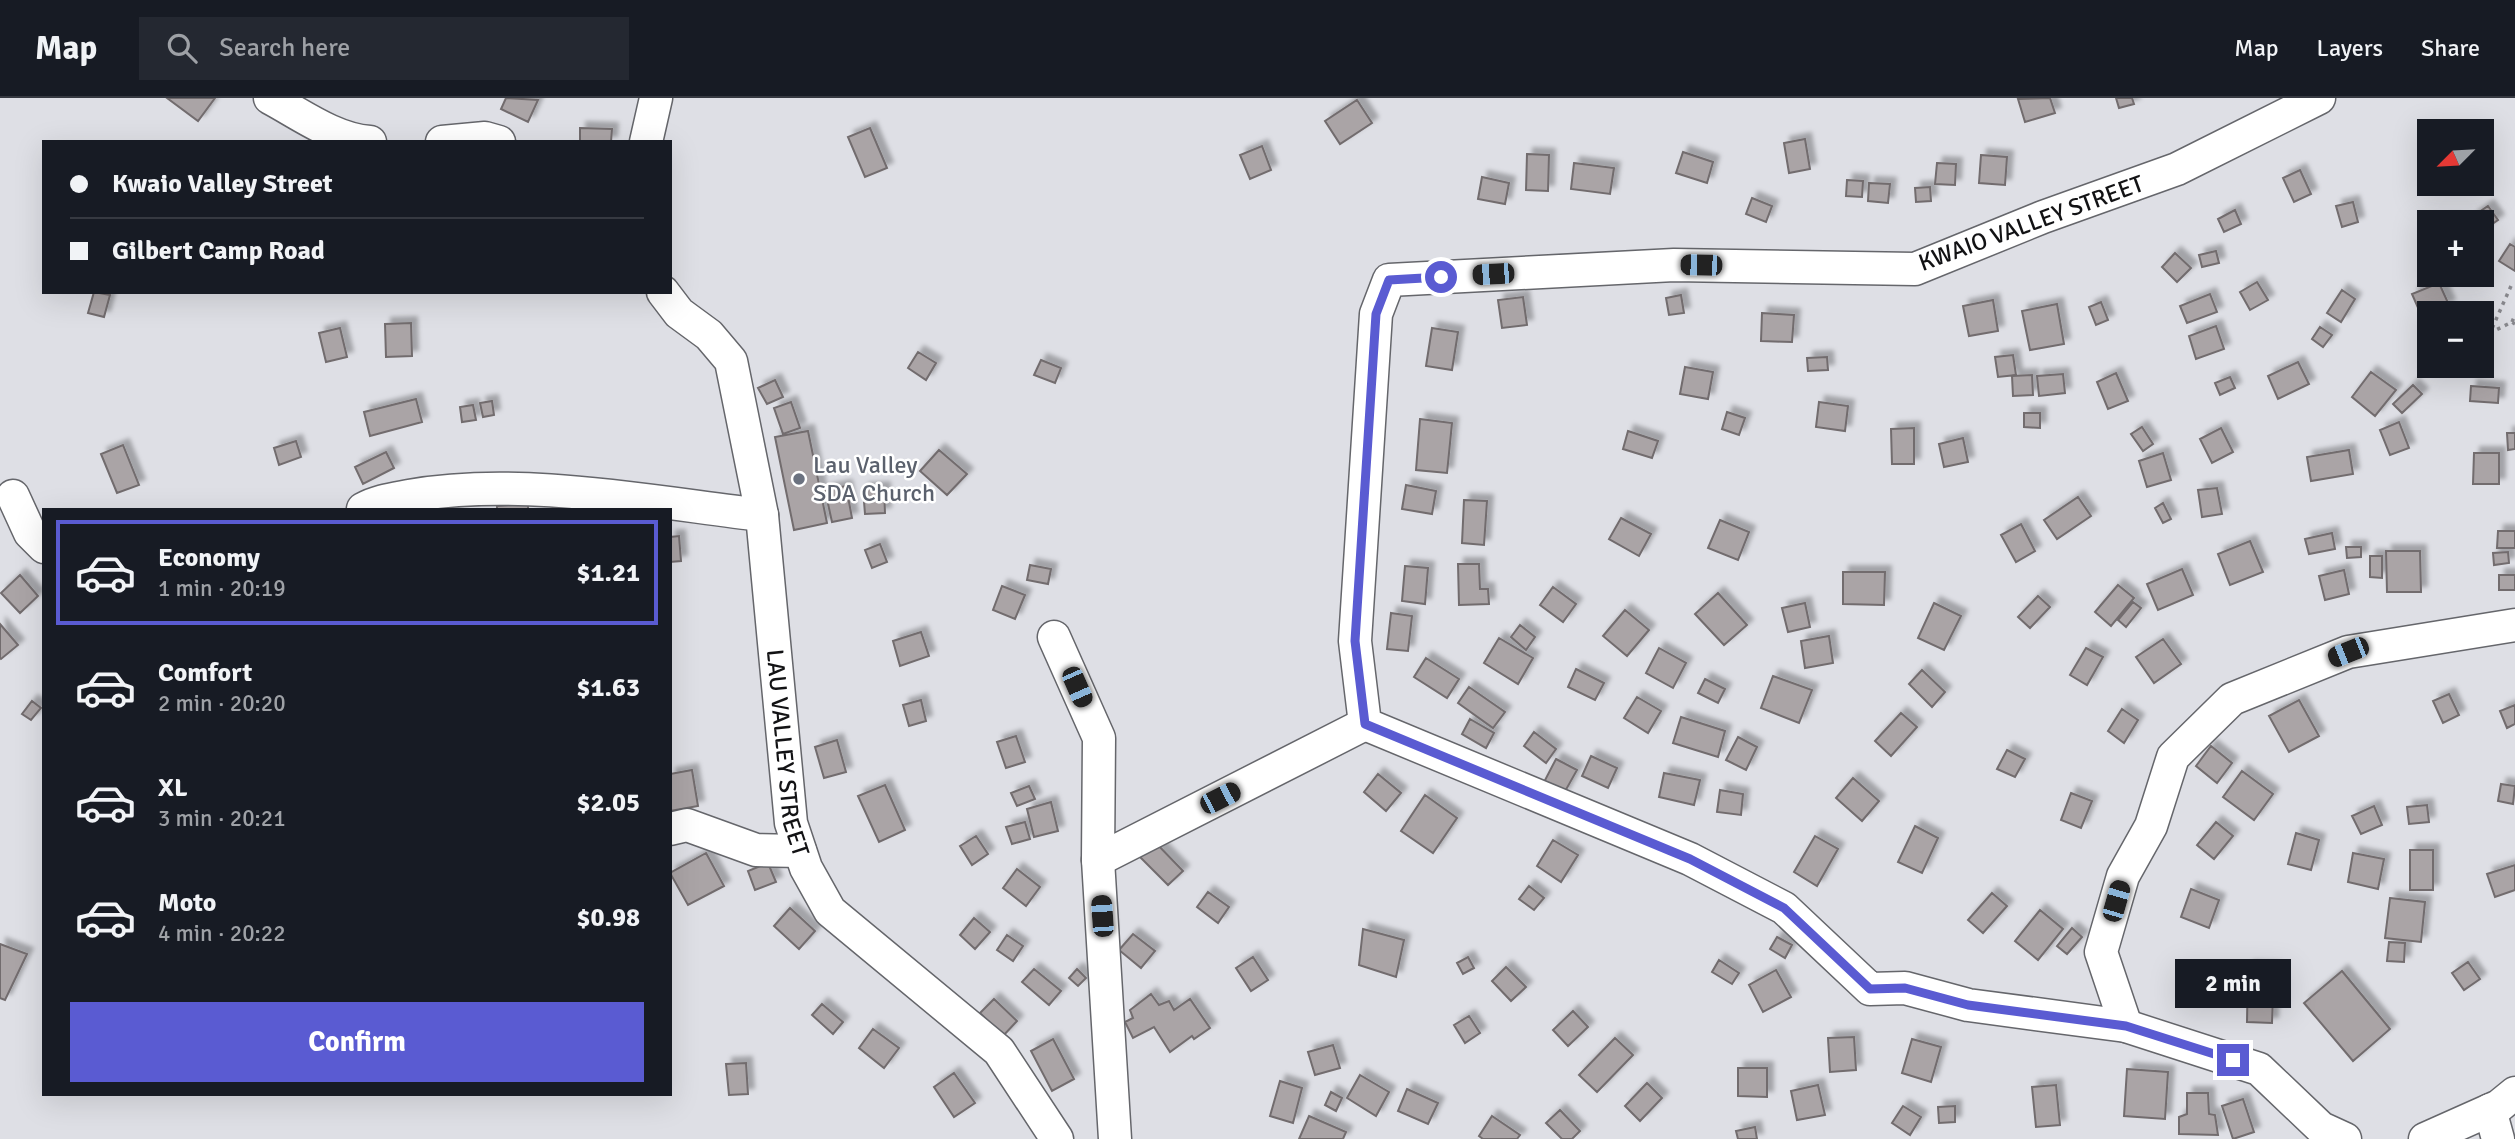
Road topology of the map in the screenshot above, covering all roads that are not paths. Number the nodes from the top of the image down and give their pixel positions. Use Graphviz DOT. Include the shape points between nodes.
graph roads {
  1 [pos="270,98"];
  2 [pos="656,98"];
  3 [pos="2319,98"];
  4 [pos="356,140"];
  5 [pos="464,140"];
  6 [pos="492,140"];
  7 [pos="646,140"];
  8 [pos="665,294"];
  9 [pos="13,496"];
  10 [pos="365,508"];
  11 [pos="762,515"];
  12 [pos="42,545"];
  13 [pos="2515,625"];
  14 [pos="1054,636"];
  15 [pos="1365,724"];
  16 [pos="672,829"];
  17 [pos="800,851"];
  18 [pos="1098,860"];
  19 [pos="2126,1026"];
  20 [pos="2501,1114"];
  21 [pos="1056,1139"];
  22 [pos="1115,1139"];
  23 [pos="2345,1139"];
  24 [pos="2426,1139"];
  1 -- 4 [label="street"];
  2 -- 7 [label="street"];
  3 -- 15 [label="street, KWAIO VALLEY STREET" via="2177,169 1915,269 1674,265 1389,280 1376,314 1355,641"];
  5 -- 6 [label="street"];
  8 -- 11 [label="street, LAU VALLEY STREET" via="731,361"];
  9 -- 12 [label="street" via="30,533"];
  10 -- 11 [label="street" via="443,490 558,491"];
  11 -- 17 [label="street, LAU VALLEY STREET" via="791,823"];
  13 -- 19 [label="street" via="2348,652 2232,699 2173,757 2151,826 2123,876 2101,952"];
  14 -- 18 [label="street" via="1100,738"];
  15 -- 18 [label="street"];
  15 -- 19 [label="street" via="1690,859 1784,908 1870,989 1905,988 1968,1005"];
  16 -- 17 [label="street" via="687,825 756,850"];
  17 -- 21 [label="street, LAU VALLEY STREET" via="830,911 999,1051"];
  18 -- 22 [label="street"];
  19 -- 23 [label="street" via="2259,1069 2321,1128"];
  20 -- 24 [label="street"];
}
